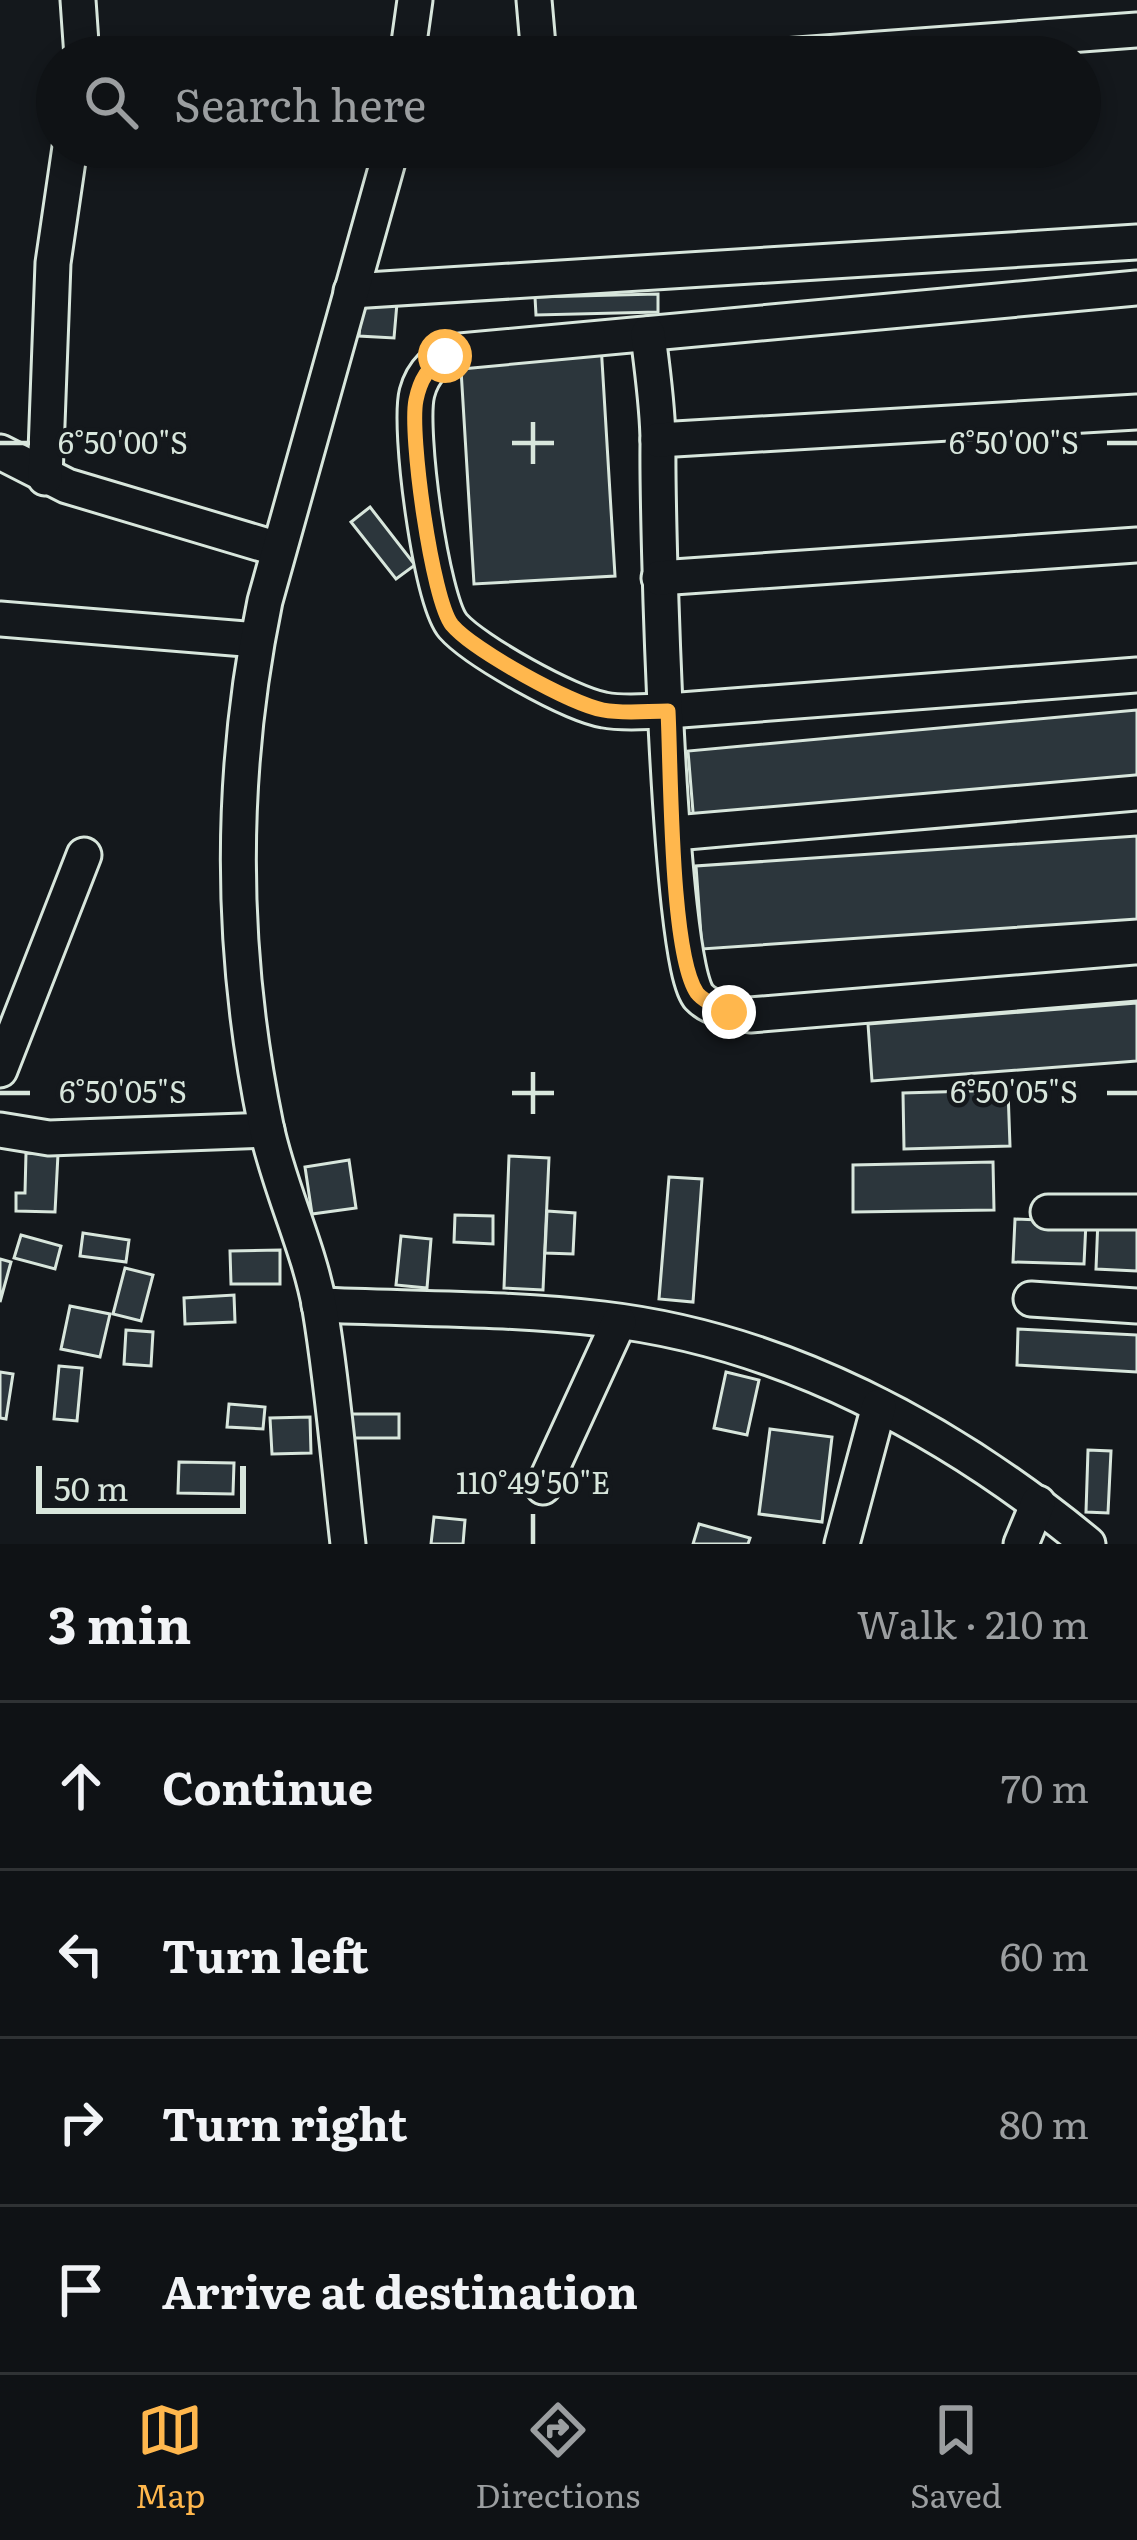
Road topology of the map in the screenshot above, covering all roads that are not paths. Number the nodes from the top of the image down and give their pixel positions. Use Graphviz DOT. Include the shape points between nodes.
graph roads {
  1 [pos="78,0"];
  2 [pos="415,0"];
  3 [pos="534,0"];
  4 [pos="1137,30"];
  5 [pos="81,36"];
  6 [pos="409,36"];
  7 [pos="537,36"];
  8 [pos="1055,36"];
  9 [pos="67,168"];
  10 [pos="386,168"];
  11 [pos="1137,242"];
  12 [pos="1137,288"];
  13 [pos="351,291"];
  14 [pos="648,334"];
  15 [pos="1137,412"];
  16 [pos="658,440"];
  17 [pos="0,452"];
  18 [pos="45,478"];
  19 [pos="1137,545"];
  20 [pos="278,549"];
  21 [pos="659,578"];
  22 [pos="0,619"];
  23 [pos="257,640"];
  24 [pos="1137,674"];
  25 [pos="668,711"];
  26 [pos="1137,793"];
  27 [pos="675,833"];
  28 [pos="84,855"];
  29 [pos="1137,983"];
  30 [pos="0,1070"];
  31 [pos="0,1130"];
  32 [pos="267,1130"];
  33 [pos="1048,1212"];
  34 [pos="1137,1212"];
  35 [pos="1031,1299"];
  36 [pos="319,1305"];
  37 [pos="1137,1306"];
  38 [pos="619,1322"];
  39 [pos="879,1406"];
  40 [pos="542,1486"];
  41 [pos="1038,1503"];
  42 [pos="348,1544"];
  43 [pos="842,1544"];
  44 [pos="1021,1544"];
  45 [pos="1088,1544"];
  1 -- 5 [label="street"];
  2 -- 6 [label="street"];
  3 -- 7 [label="street"];
  4 -- 8 [label="street"];
  9 -- 18 [label="street" via="53,263"];
  10 -- 13 [label="street"];
  11 -- 13 [label="street"];
  12 -- 14 [label="street"];
  13 -- 20 [label="street"];
  14 -- 16 [label="street"];
  14 -- 25 [label="street" via="445,356 422,380 413,415 449,622 560,694 604,710"];
  15 -- 16 [label="street"];
  16 -- 21 [label="street"];
  17 -- 18 [label="street"];
  18 -- 20 [label="street"];
  19 -- 21 [label="street"];
  20 -- 23 [label="street"];
  21 -- 25 [label="street"];
  22 -- 23 [label="street"];
  23 -- 32 [label="street" via="238,908"];
  24 -- 25 [label="street"];
  25 -- 27 [label="street"];
  26 -- 27 [label="street"];
  27 -- 29 [label="street" via="686,968 699,997 729,1012"];
  28 -- 30 [label="street"];
  31 -- 32 [label="street" via="49,1138"];
  32 -- 36 [label="street"];
  33 -- 34 [label="street"];
  35 -- 37 [label="street"];
  36 -- 38 [label="street"];
  36 -- 42 [label="street"];
  38 -- 39 [label="street" via="759,1353"];
  38 -- 40 [label="street"];
  39 -- 41 [label="street"];
  39 -- 43 [label="street"];
  41 -- 44 [label="street"];
  41 -- 45 [label="street"];
}
